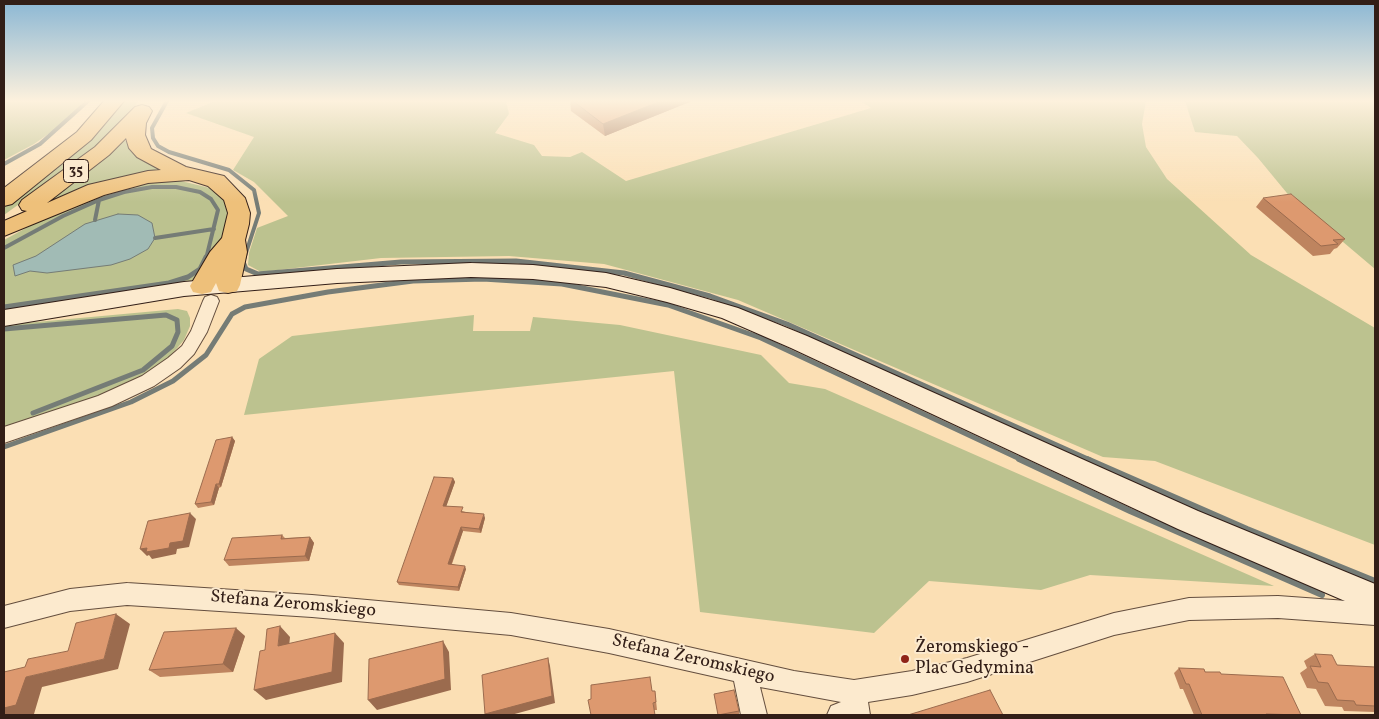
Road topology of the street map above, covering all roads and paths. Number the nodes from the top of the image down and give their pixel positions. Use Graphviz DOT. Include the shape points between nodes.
graph roads {
  1 [pos="85,135"];
  2 [pos="120,135"];
  3 [pos="136,135"];
  4 [pos="70,148"];
  5 [pos="196,175"];
  6 [pos="4,181"];
  7 [pos="4,199"];
  8 [pos="4,223"];
  9 [pos="4,230"];
  10 [pos="234,240"];
  11 [pos="389,274"];
  12 [pos="228,285"];
  13 [pos="206,294"];
  14 [pos="4,318"];
  15 [pos="4,435"];
  16 [pos="1375,599"];
  17 [pos="1375,614"];
  18 [pos="4,617"];
  19 [pos="744,672"];
  20 [pos="852,709"];
  21 [pos="754,715"];
  1 -- 4 [label="main road, 35"];
  2 -- 8 [label="main road, 35" via="81,168"];
  3 -- 5 [label="main road" via="139,148 144,153 160,163"];
  4 -- 6 [label="main road"];
  4 -- 7 [label="main road, 35"];
  5 -- 9 [label="main road" via="163,176 114,185 65,202"];
  5 -- 10 [label="main road" via="216,181 234,198 239,214"];
  10 -- 12 [label="main road" via="235,252"];
  10 -- 13 [label="main road" via="218,257"];
  11 -- 12 [label="street"];
  11 -- 13 [label="street" via="338,285"];
  11 -- 16 [label="street" via="471,270 533,272 606,280 730,313 1188,520"];
  12 -- 13 [label="street" via="223,294"];
  13 -- 14 [label="street" via="69,315"];
  13 -- 15 [label="street" via="199,332 188,350 174,363 148,381 105,401"];
  17 -- 20 [label="street, Stefana Żeromskiego" via="1278,607 1189,608 1114,624 967,670 912,683"];
  18 -- 19 [label="street, Stefana Żeromskiego" via="70,600 127,594 193,597 512,624 609,641"];
  19 -- 20 [label="street, Stefana Żeromskiego" via="794,683"];
  19 -- 21 [label="street"];
}
